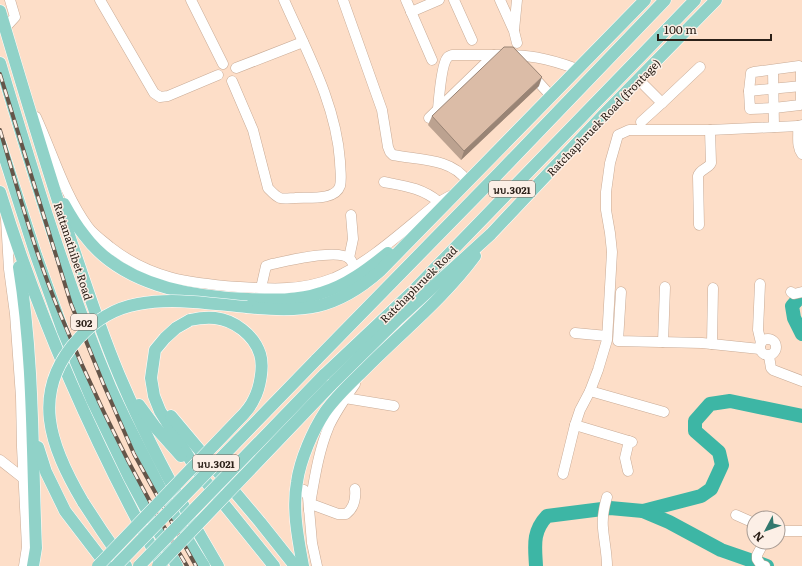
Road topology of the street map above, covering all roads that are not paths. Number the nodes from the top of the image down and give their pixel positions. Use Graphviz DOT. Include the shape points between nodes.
graph roads {
  1 [pos="10,0"];
  2 [pos="100,0"];
  3 [pos="191,0"];
  4 [pos="284,0"];
  5 [pos="343,0"];
  6 [pos="406,0"];
  7 [pos="439,0"];
  8 [pos="454,0"];
  9 [pos="500,0"];
  10 [pos="517,0"];
  11 [pos="645,0"];
  12 [pos="657,0"];
  13 [pos="665,0"];
  14 [pos="696,0"];
  15 [pos="716,0"];
  16 [pos="0,11"];
  17 [pos="411,12"];
  18 [pos="3,24"];
  19 [pos="640,26"];
  20 [pos="514,31"];
  21 [pos="472,40"];
  22 [pos="303,42"];
  23 [pos="517,43"];
  24 [pos="494,55"];
  25 [pos="513,55"];
  26 [pos="432,60"];
  27 [pos="0,63"];
  28 [pos="222,64"];
  29 [pos="700,67"];
  30 [pos="236,68"];
  31 [pos="577,70"];
  32 [pos="773,70"];
  33 [pos="218,75"];
  34 [pos="638,79"];
  35 [pos="232,81"];
  36 [pos="802,86"];
  37 [pos="23,88"];
  38 [pos="774,89"];
  39 [pos="749,91"];
  40 [pos="551,96"];
  41 [pos="662,103"];
  42 [pos="774,108"];
  43 [pos="438,109"];
  44 [pos="429,118"];
  45 [pos="641,122"];
  46 [pos="800,126"];
  47 [pos="774,127"];
  48 [pos="710,130"];
  49 [pos="0,142"];
  50 [pos="802,154"];
  51 [pos="44,161"];
  52 [pos="467,181"];
  53 [pos="384,182"];
  54 [pos="0,192"];
  55 [pos="441,204"];
  56 [pos="6,210"];
  57 [pos="351,215"];
  58 [pos="699,225"];
  59 [pos="13,233"];
  60 [pos="491,234"];
  61 [pos="350,258"];
  62 [pos="355,267"];
  63 [pos="760,284"];
  64 [pos="665,287"];
  65 [pos="261,288"];
  66 [pos="713,288"];
  67 [pos="621,292"];
  68 [pos="791,292"];
  69 [pos="802,292"];
  70 [pos="575,333"];
  71 [pos="607,338"];
  72 [pos="618,341"];
  73 [pos="663,342"];
  74 [pos="712,344"];
  75 [pos="761,346"];
  76 [pos="378,356"];
  77 [pos="769,356"];
  78 [pos="151,378"];
  79 [pos="802,381"];
  80 [pos="123,383"];
  81 [pos="590,391"];
  82 [pos="345,398"];
  83 [pos="394,406"];
  84 [pos="664,412"];
  85 [pos="574,425"];
  86 [pos="34,431"];
  87 [pos="0,460"];
  88 [pos="628,471"];
  89 [pos="563,474"];
  90 [pos="24,478"];
  91 [pos="118,482"];
  92 [pos="296,489"];
  93 [pos="355,489"];
  94 [pos="216,496"];
  95 [pos="606,502"];
  96 [pos="310,507"];
  97 [pos="736,515"];
  98 [pos="746,519"];
  99 [pos="786,531"];
  100 [pos="802,531"];
  101 [pos="760,550"];
  102 [pos="270,561"];
  103 [pos="24,566"];
  104 [pos="33,566"];
  105 [pos="98,566"];
  106 [pos="107,566"];
  107 [pos="116,566"];
  108 [pos="126,566"];
  109 [pos="140,566"];
  110 [pos="158,566"];
  111 [pos="162,566"];
  112 [pos="177,566"];
  113 [pos="204,566"];
  114 [pos="218,566"];
  115 [pos="295,566"];
  116 [pos="303,566"];
  117 [pos="317,566"];
  118 [pos="608,566"];
  119 [pos="765,566"];
  1 -- 18 [label="street" via="15,17"];
  2 -- 33 [label="street" via="154,93 160,97"];
  3 -- 28 [label="street"];
  4 -- 22 [label="street"];
  5 -- 52 [label="street" via="382,110 390,152 397,156 446,165 462,174"];
  6 -- 17 [label="street"];
  7 -- 17 [label="street"];
  8 -- 21 [label="street"];
  9 -- 20 [label="street"];
  10 -- 20 [label="street"];
  11 -- 31 [label="main road, นบ.3021"];
  12 -- 19 [label="main road"];
  13 -- 19 [label="main road, Ratchaphruek Road / นบ.3021"];
  14 -- 109 [label="main road, Ratchaphruek Road / นบ.3021, bridge" via="412,292 324,375"];
  15 -- 34 [label="main road, Ratchaphruek Road (frontage) / นบ.3021"];
  16 -- 18 [label="main road"];
  17 -- 26 [label="street"];
  18 -- 37 [label="main road, Rattanathibet Road / 302"];
  19 -- 107 [label="main road, Ratchaphruek Road / นบ.3021, bridge"];
  20 -- 23 [label="street"];
  22 -- 30 [label="street"];
  22 -- 35 [label="street" via="323,87 334,121 341,175 340,187 336,192 327,196 280,198 268,188 253,130"];
  24 -- 25 [label="street"];
  24 -- 43 [label="street"];
  24 -- 43 [label="street" via="452,55 447,58"];
  25 -- 31 [label="street" via="547,59"];
  25 -- 40 [label="street"];
  27 -- 113 [label="main road, Rattanathibet Road / 302" via="57,247 98,356 149,466"];
  28 -- 30 [label="street" via="232,63"];
  28 -- 33 [label="street"];
  29 -- 41 [label="street"];
  30 -- 35 [label="street" via="237,75"];
  31 -- 40 [label="main road, นบ.3021"];
  32 -- 36 [label="street" via="801,67"];
  32 -- 38 [label="street"];
  32 -- 39 [label="street" via="751,73"];
  33 -- 35 [label="street" via="225,82"];
  34 -- 41 [label="street"];
  34 -- 60 [label="main road, Ratchaphruek Road (frontage) / นบ.3021"];
  36 -- 38 [label="street"];
  36 -- 42 [label="street" via="800,105"];
  37 -- 51 [label="main road, Rattanathibet Road / 302"];
  37 -- 65 [label="street" via="69,195 88,227 100,239 138,266 155,273 203,284"];
  38 -- 39 [label="street"];
  38 -- 42 [label="street"];
  39 -- 42 [label="street" via="750,109"];
  40 -- 52 [label="main road, นบ.3021"];
  41 -- 45 [label="street"];
  42 -- 47 [label="street"];
  43 -- 44 [label="street"];
  46 -- 47 [label="street"];
  46 -- 50 [label="street" via="798,148"];
  47 -- 48 [label="street"];
  48 -- 58 [label="street" via="712,163 698,176"];
  48 -- 71 [label="street" via="629,130 618,134 606,192 606,215 612,252"];
  49 -- 112 [label="main road, 302" via="36,255 92,400 149,516"];
  51 -- 55 [label="main road" via="77,226 110,261 140,279 182,292 224,298 269,300 320,294 366,271"];
  51 -- 80 [label="main road, Rattanathibet Road / 302" via="95,312"];
  52 -- 55 [label="main road, นบ.3021"];
  53 -- 55 [label="street" via="416,188"];
  54 -- 56 [label="main road"];
  55 -- 62 [label="street"];
  55 -- 108 [label="main road, bridge" via="380,271 365,284 331,303 291,310 175,300 137,304 105,317 74,343 58,367 53,380 49,414 52,436 59,458 83,502"];
  56 -- 59 [label="main road"];
  56 -- 90 [label="street" via="21,397"];
  57 -- 61 [label="street" via="353,239"];
  59 -- 86 [label="main road" via="23,292"];
  59 -- 91 [label="main road" via="34,293 80,406"];
  60 -- 76 [label="main road" via="462,274"];
  60 -- 110 [label="main road, bridge" via="399,318 330,386"];
  61 -- 62 [label="street"];
  61 -- 65 [label="street" via="320,255 266,266"];
  62 -- 65 [label="street" via="317,284 277,290"];
  63 -- 75 [label="street" via="758,330"];
  64 -- 73 [label="street"];
  66 -- 74 [label="street"];
  67 -- 72 [label="street"];
  68 -- 69 [label="street"];
  70 -- 71 [label="street"];
  71 -- 72 [label="street"];
  71 -- 81 [label="street"];
  72 -- 73 [label="street"];
  73 -- 74 [label="street"];
  74 -- 75 [label="street"];
  75 -- 77 [label="street" via="764,355"];
  75 -- 77 [label="street" via="763,341 769,339 775,342 776,351"];
  76 -- 82 [label="street"];
  76 -- 92 [label="main road" via="342,391 326,411 305,454"];
  77 -- 79 [label="street" via="773,370"];
  78 -- 94 [label="main road" via="160,411"];
  78 -- 105 [label="main road, bridge" via="155,350 176,328 190,320 204,317 229,322 244,330 254,341 260,354 259,385 254,399 240,419"];
  78 -- 115 [label="main road" via="170,416"];
  80 -- 94 [label="main road" via="156,428"];
  80 -- 114 [label="main road, Rattanathibet Road / 302" via="178,498"];
  81 -- 84 [label="street"];
  81 -- 85 [label="street"];
  82 -- 83 [label="street"];
  82 -- 96 [label="street" via="329,426"];
  85 -- 88 [label="street" via="631,442 625,458"];
  85 -- 89 [label="street"];
  86 -- 104 [label="main road" via="36,548"];
  86 -- 106 [label="main road" via="46,472 65,511"];
  87 -- 90 [label="street"];
  90 -- 103 [label="street" via="27,547"];
  91 -- 111 [label="main road"];
  91 -- 112 [label="main road"];
  92 -- 96 [label="street" via="304,490"];
  92 -- 116 [label="main road" via="298,541"];
  93 -- 96 [label="street" via="354,502 346,514"];
  94 -- 102 [label="main road"];
  95 -- 118 [label="street" via="603,526"];
  96 -- 117 [label="street" via="312,543"];
  97 -- 98 [label="street"];
  99 -- 100 [label="street"];
  101 -- 119 [label="street" via="757,559"];
}
